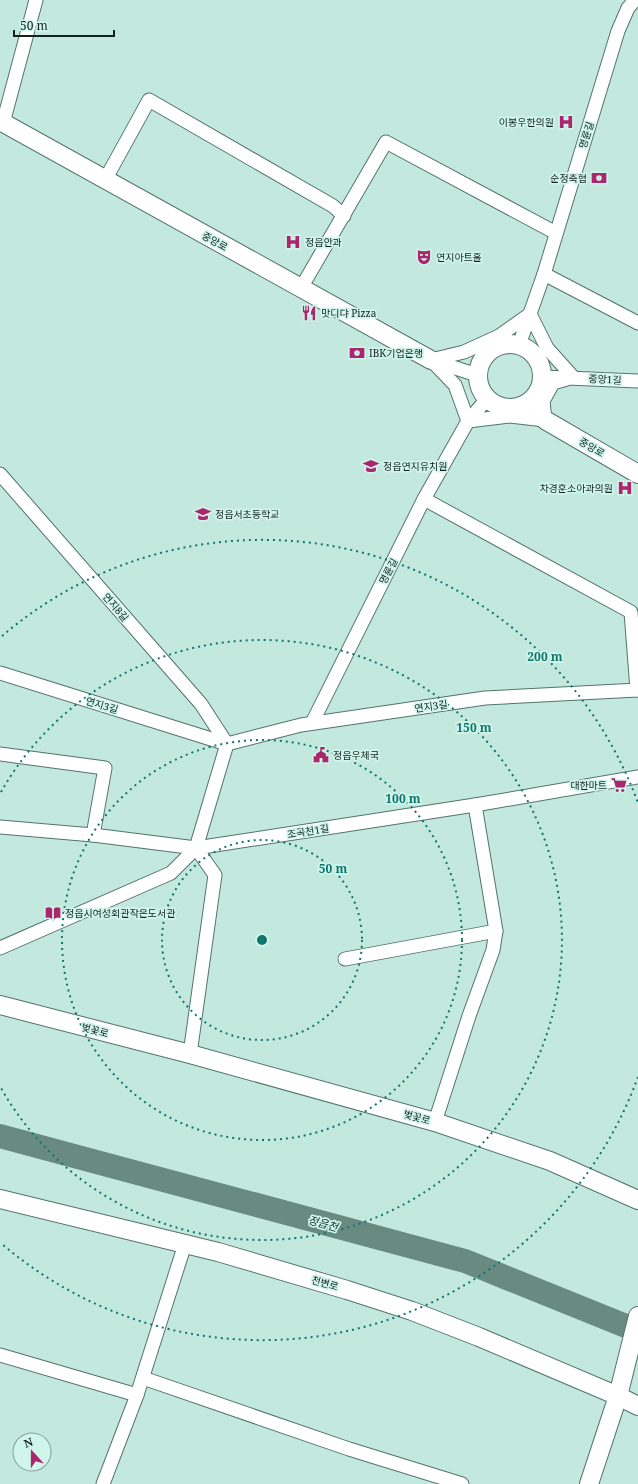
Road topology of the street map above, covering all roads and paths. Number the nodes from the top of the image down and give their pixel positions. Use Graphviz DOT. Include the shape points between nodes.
graph roads {
  1 [pos="36,0"];
  2 [pos="635,0"];
  3 [pos="1,122"];
  4 [pos="105,180"];
  5 [pos="344,216"];
  6 [pos="556,233"];
  7 [pos="544,274"];
  8 [pos="301,288"];
  9 [pos="530,314"];
  10 [pos="638,323"];
  11 [pos="519,345"];
  12 [pos="431,360"];
  13 [pos="477,375"];
  14 [pos="543,377"];
  15 [pos="572,378"];
  16 [pos="638,381"];
  17 [pos="487,400"];
  18 [pos="530,401"];
  19 [pos="545,420"];
  20 [pos="468,421"];
  21 [pos="0,474"];
  22 [pos="638,474"];
  23 [pos="424,499"];
  24 [pos="0,673"];
  25 [pos="638,690"];
  26 [pos="312,723"];
  27 [pos="227,744"];
  28 [pos="0,754"];
  29 [pos="638,777"];
  30 [pos="475,806"];
  31 [pos="0,827"];
  32 [pos="93,835"];
  33 [pos="196,848"];
  34 [pos="496,931"];
  35 [pos="0,948"];
  36 [pos="345,959"];
  37 [pos="0,1005"];
  38 [pos="190,1054"];
  39 [pos="435,1122"];
  40 [pos="0,1199"];
  41 [pos="638,1200"];
  42 [pos="185,1244"];
  43 [pos="638,1316"];
  44 [pos="0,1355"];
  45 [pos="143,1378"];
  46 [pos="137,1395"];
  47 [pos="618,1396"];
  48 [pos="638,1406"];
  49 [pos="103,1484"];
  50 [pos="462,1484"];
  51 [pos="589,1484"];
  1 -- 3 [label="street"];
  2 -- 6 [label="street, 명륜길" via="628,8 618,31"];
  3 -- 4 [label="street, 중앙로"];
  4 -- 5 [label="street" via="149,100 333,206"];
  4 -- 8 [label="street, 중앙로"];
  5 -- 6 [label="street" via="386,142"];
  5 -- 8 [label="street"];
  6 -- 7 [label="street, 명륜길"];
  7 -- 9 [label="street, 명륜길"];
  7 -- 10 [label="street"];
  8 -- 12 [label="street, 중앙로"];
  9 -- 11 [label="street, 명륜길"];
  9 -- 12 [label="street" via="499,336 464,352"];
  9 -- 15 [label="street" via="547,348"];
  11 -- 13 [label="street" via="507,344 492,348 482,358"];
  11 -- 14 [label="street" via="529,349 537,358"];
  12 -- 13 [label="street"];
  12 -- 20 [label="street" via="455,385"];
  13 -- 17 [label="street" via="481,392"];
  14 -- 15 [label="street, 중앙1길"];
  14 -- 18 [label="street" via="541,388"];
  15 -- 16 [label="street, 중앙1길"];
  15 -- 19 [label="street" via="553,383 543,401"];
  17 -- 18 [label="street" via="498,407 511,408"];
  17 -- 20 [label="street, 명륜길"];
  18 -- 19 [label="street"];
  19 -- 20 [label="street" via="510,416"];
  19 -- 22 [label="street, 중앙로"];
  20 -- 23 [label="street, 명륜길"];
  21 -- 27 [label="street, 연지8길" via="201,704"];
  23 -- 25 [label="street" via="631,612"];
  23 -- 26 [label="street, 명륜길"];
  24 -- 27 [label="street, 연지3길"];
  25 -- 26 [label="street, 연지3길" via="485,698"];
  26 -- 27 [label="street, 연지3길"];
  27 -- 33 [label="street"];
  28 -- 32 [label="street" via="104,768"];
  29 -- 30 [label="street, 조곡천1길"];
  30 -- 33 [label="street, 조곡천1길"];
  30 -- 34 [label="street"];
  31 -- 32 [label="street, 조곡천1길"];
  32 -- 33 [label="street, 조곡천1길"];
  33 -- 35 [label="street" via="171,872"];
  33 -- 38 [label="street" via="215,875"];
  34 -- 36 [label="street"];
  34 -- 39 [label="street" via="493,950"];
  37 -- 38 [label="street, 벚꽃로"];
  38 -- 39 [label="street, 벚꽃로"];
  39 -- 41 [label="street, 벚꽃로" via="550,1161"];
  40 -- 42 [label="street, 천변로"];
  42 -- 45 [label="street"];
  42 -- 47 [label="street, 천변로" via="339,1287 412,1311"];
  43 -- 47 [label="street"];
  44 -- 46 [label="street"];
  45 -- 46 [label="street"];
  45 -- 50 [label="street" via="349,1449"];
  46 -- 49 [label="street"];
  47 -- 48 [label="street, 천변로"];
  47 -- 51 [label="street"];
}
